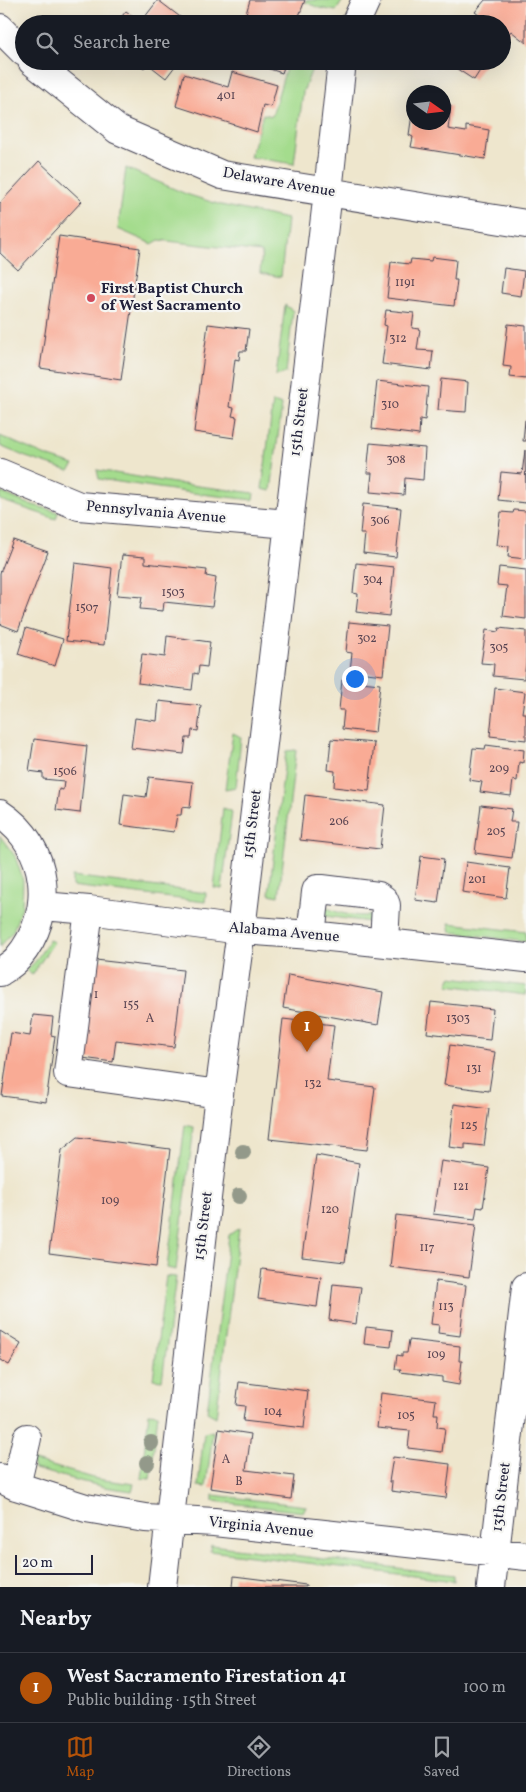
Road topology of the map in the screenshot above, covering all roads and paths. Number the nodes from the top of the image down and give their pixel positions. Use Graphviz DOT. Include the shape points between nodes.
graph roads {
  1 [pos="366,0"];
  2 [pos="360,15"];
  3 [pos="0,28"];
  4 [pos="15,43"];
  5 [pos="43,70"];
  6 [pos="341,70"];
  7 [pos="328,192"];
  8 [pos="526,224"];
  9 [pos="0,473"];
  10 [pos="288,524"];
  11 [pos="0,814"];
  12 [pos="43,906"];
  13 [pos="89,910"];
  14 [pos="241,930"];
  15 [pos="311,935"];
  16 [pos="384,942"];
  17 [pos="526,958"];
  18 [pos="0,972"];
  19 [pos="219,1094"];
  20 [pos="526,1287"];
  21 [pos="27,1438"];
  22 [pos="8,1482"];
  23 [pos="170,1519"];
  24 [pos="495,1552"];
  25 [pos="526,1556"];
  26 [pos="162,1587"];
  27 [pos="491,1587"];
  1 -- 2 [label="street"];
  3 -- 4 [label="street"];
  5 -- 7 [label="street, Delaware Avenue" via="118,130 222,175"];
  6 -- 7 [label="street, 15th Street"];
  7 -- 8 [label="street, Delaware Avenue"];
  7 -- 10 [label="street, 15th Street"];
  9 -- 10 [label="street, Pennsylvania Avenue" via="79,506"];
  10 -- 14 [label="street, 15th Street"];
  11 -- 12 [label="street" via="12,821 31,846 42,875"];
  12 -- 13 [label="street, Alabama Avenue"];
  12 -- 18 [label="street" via="34,935 17,959"];
  13 -- 14 [label="street, Alabama Avenue"];
  13 -- 19 [label="street" via="68,1073"];
  14 -- 15 [label="street, Alabama Avenue"];
  14 -- 19 [label="street, 15th Street"];
  15 -- 16 [label="street, Alabama Avenue"];
  15 -- 16 [label="street" via="319,888 381,898 386,905"];
  16 -- 17 [label="street, Alabama Avenue"];
  19 -- 23 [label="street, 15th Street"];
  20 -- 24 [label="street, 13th Street"];
  21 -- 22 [label="street"];
  22 -- 23 [label="street, Virginia Avenue" via="86,1508"];
  23 -- 24 [label="street, Virginia Avenue"];
  23 -- 26 [label="street, 15th Street"];
  24 -- 25 [label="street, Virginia Avenue"];
  24 -- 27 [label="street, 13th Street"];
}
